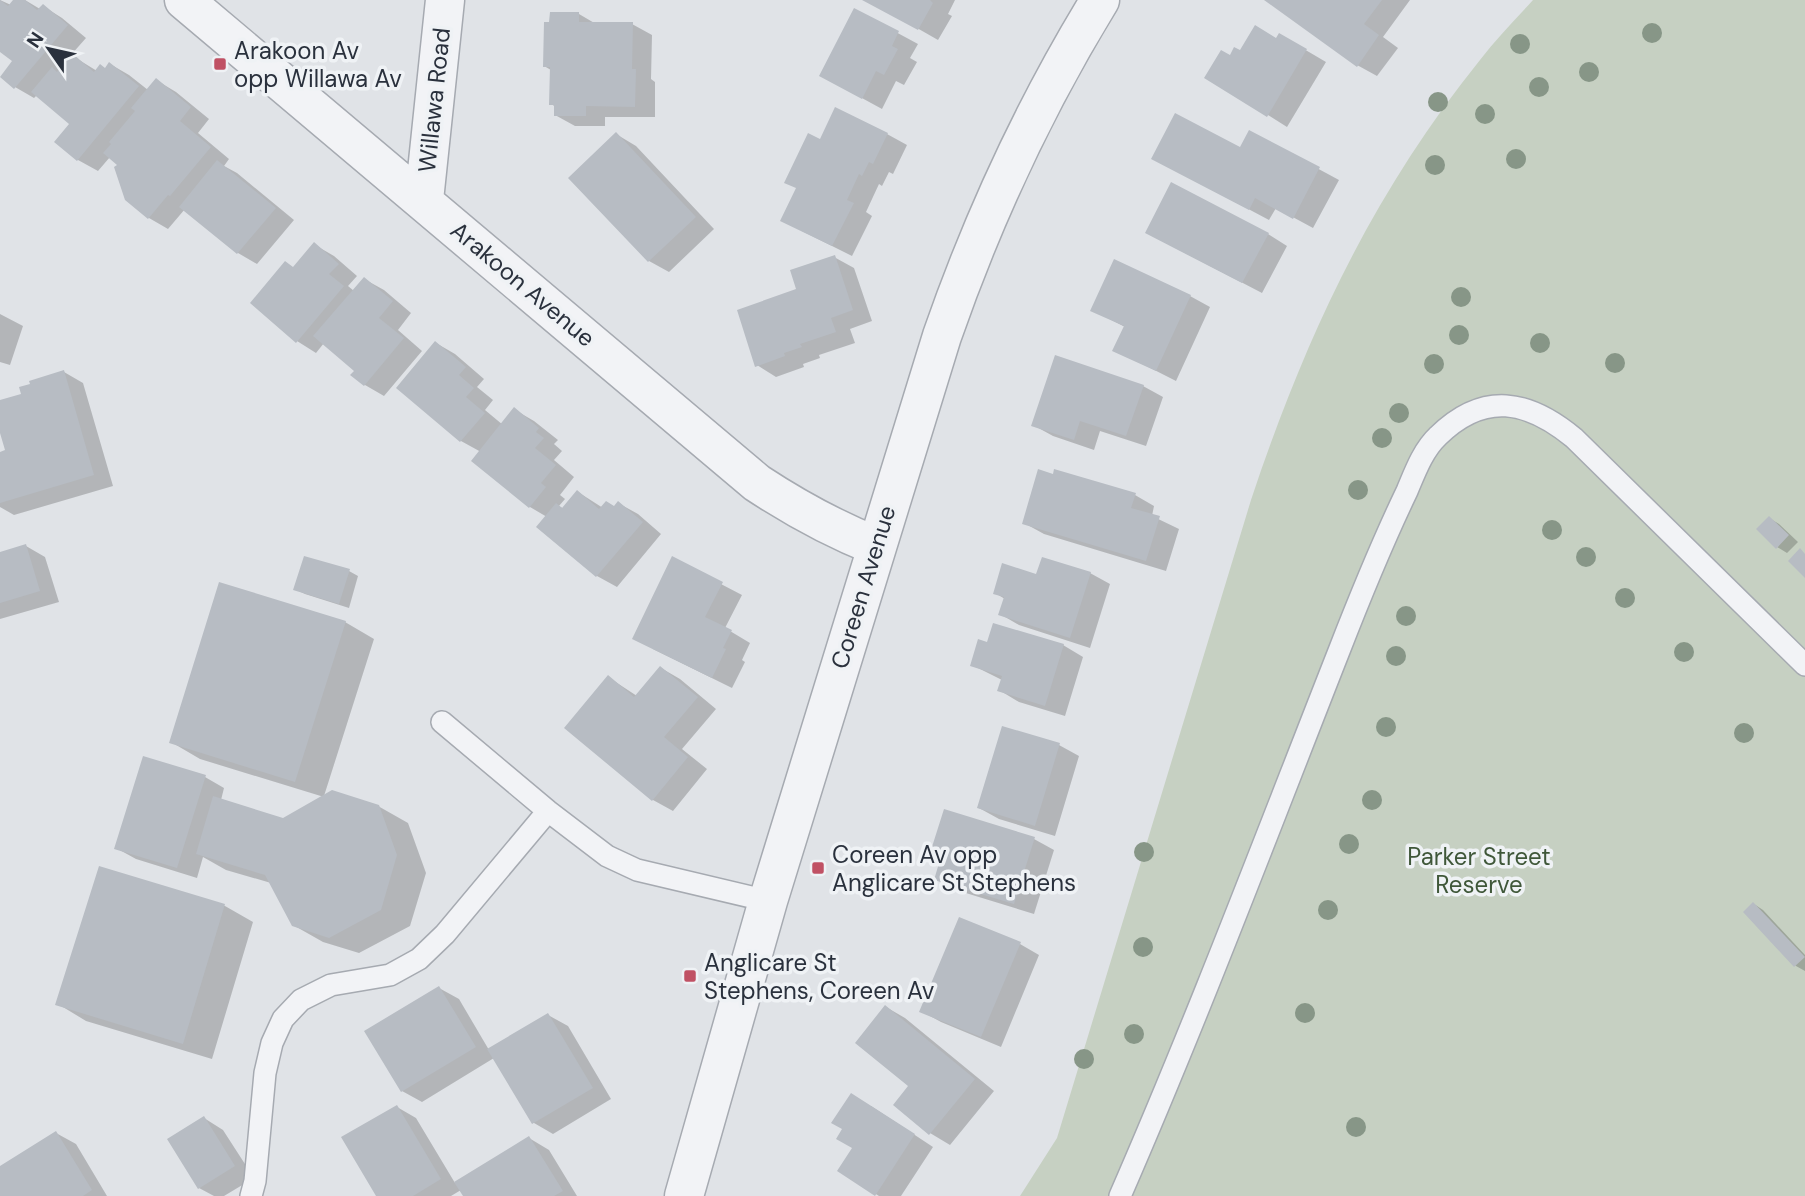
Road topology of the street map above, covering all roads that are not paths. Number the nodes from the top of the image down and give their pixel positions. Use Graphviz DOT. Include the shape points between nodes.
graph roads {
  1 [pos="184,0"];
  2 [pos="445,0"];
  3 [pos="1100,0"];
  4 [pos="424,200"];
  5 [pos="876,546"];
  6 [pos="1805,665"];
  7 [pos="442,722"];
  8 [pos="548,811"];
  9 [pos="768,901"];
  10 [pos="251,1196"];
  11 [pos="684,1196"];
  12 [pos="1120,1196"];
  1 -- 4 [label="street, Arakoon Avenue"];
  2 -- 4 [label="street, Willawa Road"];
  3 -- 5 [label="street, Coreen Avenue" via="1041,103 975,245 924,388"];
  4 -- 5 [label="street, Arakoon Avenue" via="757,483 798,510"];
  5 -- 9 [label="street, Coreen Avenue"];
  6 -- 12 [label="lane" via="1555,422 1534,411 1488,406 1437,436 1423,456 1369,576 1172,1077"];
  7 -- 8 [label="lane"];
  8 -- 9 [label="lane" via="607,856 637,870"];
  8 -- 10 [label="lane" via="419,959 390,975 331,985 301,1000 283,1019 265,1073"];
  9 -- 11 [label="street, Coreen Avenue"];
}
